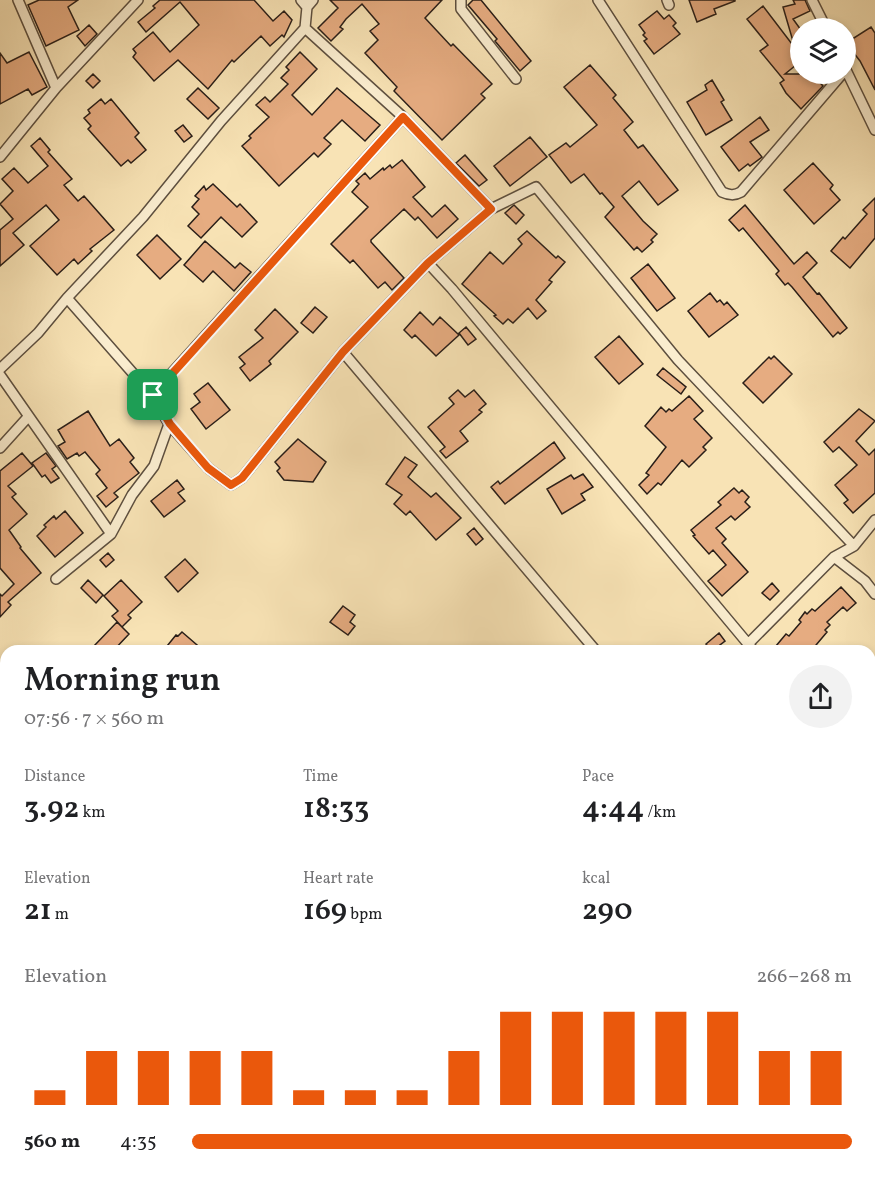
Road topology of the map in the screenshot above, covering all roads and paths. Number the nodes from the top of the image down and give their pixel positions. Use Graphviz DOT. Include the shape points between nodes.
graph roads {
  1 [pos="18,0"];
  2 [pos="138,0"];
  3 [pos="461,0"];
  4 [pos="598,0"];
  5 [pos="812,0"];
  6 [pos="307,2"];
  7 [pos="821,18"];
  8 [pos="305,28"];
  9 [pos="516,79"];
  10 [pos="833,84"];
  11 [pos="853,84"];
  12 [pos="56,88"];
  13 [pos="403,117"];
  14 [pos="875,130"];
  15 [pos="0,157"];
  16 [pos="491,209"];
  17 [pos="428,263"];
  18 [pos="67,297"];
  19 [pos="343,352"];
  20 [pos="0,369"];
  21 [pos="0,375"];
  22 [pos="153,395"];
  23 [pos="28,417"];
  24 [pos="170,424"];
  25 [pos="0,447"];
  26 [pos="875,520"];
  27 [pos="111,534"];
  28 [pos="854,546"];
  29 [pos="834,557"];
  30 [pos="56,579"];
  31 [pos="875,594"];
  32 [pos="592,645"];
  33 [pos="749,645"];
  34 [pos="753,645"];
  1 -- 12 [label="street"];
  2 -- 12 [label="street"];
  3 -- 9 [label="street" via="461,9"];
  4 -- 10 [label="street" via="722,192 727,194 741,192"];
  5 -- 7 [label="street"];
  6 -- 8 [label="street"];
  8 -- 13 [label="street"];
  8 -- 18 [label="street" via="221,121 143,217"];
  11 -- 14 [label="street"];
  12 -- 15 [label="street"];
  13 -- 16 [label="street"];
  13 -- 22 [label="street"];
  16 -- 17 [label="street"];
  16 -- 28 [label="street" via="536,187 678,360"];
  17 -- 19 [label="street"];
  17 -- 33 [label="street"];
  18 -- 20 [label="street" via="38,333"];
  18 -- 22 [label="street"];
  19 -- 24 [label="street" via="242,478 231,485 208,468"];
  19 -- 32 [label="street"];
  21 -- 23 [label="street"];
  22 -- 24 [label="street"];
  23 -- 25 [label="street"];
  23 -- 27 [label="street"];
  24 -- 27 [label="street" via="154,466 132,495"];
  26 -- 28 [label="street"];
  27 -- 30 [label="street"];
  28 -- 29 [label="street"];
  29 -- 31 [label="street" via="865,580"];
  29 -- 34 [label="street"];
}
